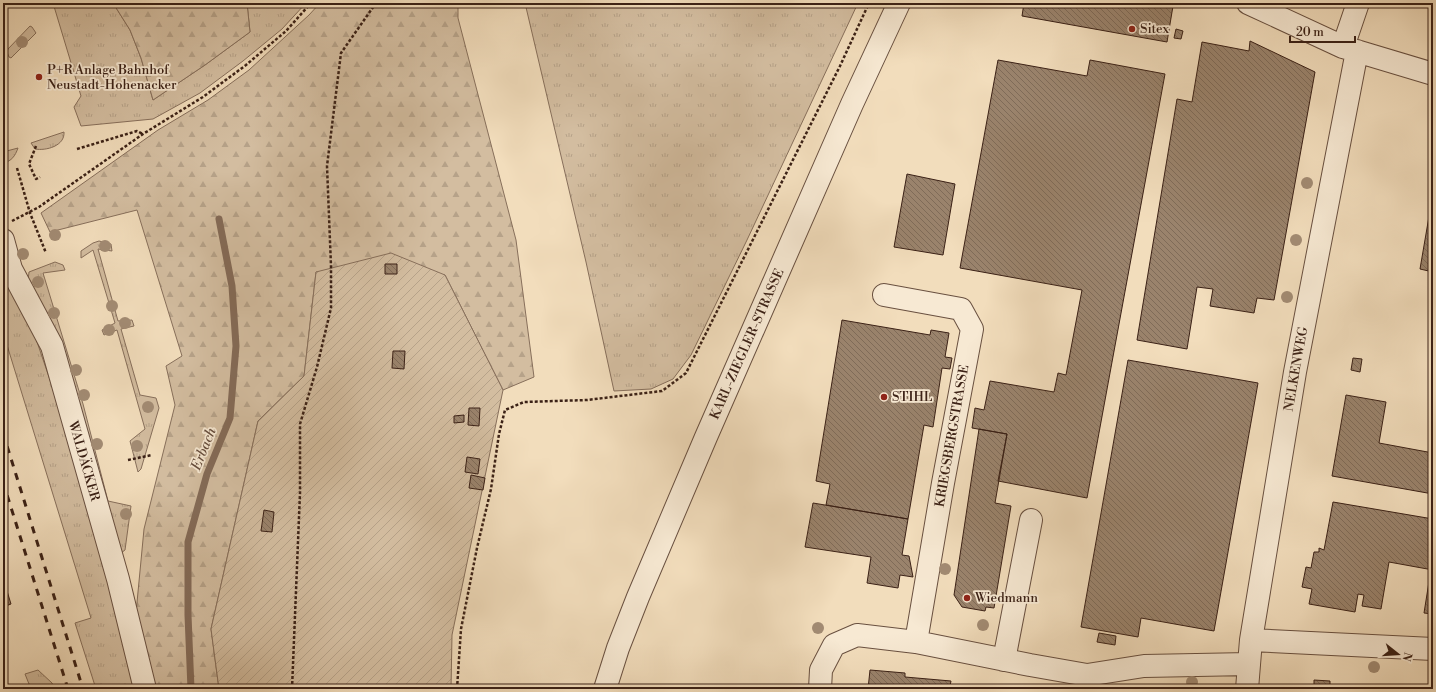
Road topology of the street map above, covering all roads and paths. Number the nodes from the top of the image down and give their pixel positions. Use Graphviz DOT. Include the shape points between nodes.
graph roads {
  1 [pos="302,3"];
  2 [pos="311,3"];
  3 [pos="376,3"];
  4 [pos="869,3"];
  5 [pos="899,3"];
  6 [pos="1248,3"];
  7 [pos="1358,3"];
  8 [pos="308,6"];
  9 [pos="1350,49"];
  10 [pos="1433,74"];
  11 [pos="143,134"];
  12 [pos="36,146"];
  13 [pos="77,149"];
  14 [pos="17,168"];
  15 [pos="40,178"];
  16 [pos="30,213"];
  17 [pos="7,231"];
  18 [pos="46,253"];
  19 [pos="884,294"];
  20 [pos="152,455"];
  21 [pos="128,460"];
  22 [pos="1030,520"];
  23 [pos="1252,640"];
  24 [pos="916,642"];
  25 [pos="1433,649"];
  26 [pos="1004,660"];
  27 [pos="1249,664"];
  28 [pos="145,689"];
  29 [pos="292,689"];
  30 [pos="458,689"];
  31 [pos="605,689"];
  32 [pos="820,689"];
  33 [pos="1247,689"];
  1 -- 8 [label="path"];
  2 -- 8 [label="path"];
  3 -- 29 [label="path" via="341,53 326,166 331,308 300,424 300,493"];
  4 -- 30 [label="path" via="823,101 686,373 662,390 587,400 524,402 505,410 461,629"];
  5 -- 31 [label="street, KARL-ZIEGLER-STRASSE" via="703,444 632,612"];
  6 -- 9 [label="street"];
  7 -- 9 [label="street, NELKENWEG"];
  8 -- 11 [label="path" via="286,32 246,65 203,97"];
  9 -- 10 [label="street"];
  9 -- 23 [label="street, NELKENWEG" via="1294,372"];
  11 -- 13 [label="path" via="137,131"];
  11 -- 16 [label="path"];
  12 -- 15 [label="path" via="29,164 36,179"];
  14 -- 16 [label="path"];
  16 -- 17 [label="path"];
  16 -- 18 [label="path"];
  17 -- 28 [label="street, WALDÄCKER" via="11,269 52,346 118,580"];
  19 -- 24 [label="street, KRIEGSBERGSTRASSE" via="961,309 972,329"];
  20 -- 21 [label="path"];
  22 -- 26 [label="street"];
  23 -- 25 [label="street"];
  23 -- 27 [label="street, NELKENWEG"];
  24 -- 26 [label="street"];
  24 -- 32 [label="street" via="857,635 834,645 821,670"];
  26 -- 27 [label="street" via="1087,675 1144,666"];
  27 -- 33 [label="street, NELKENWEG"];
}
